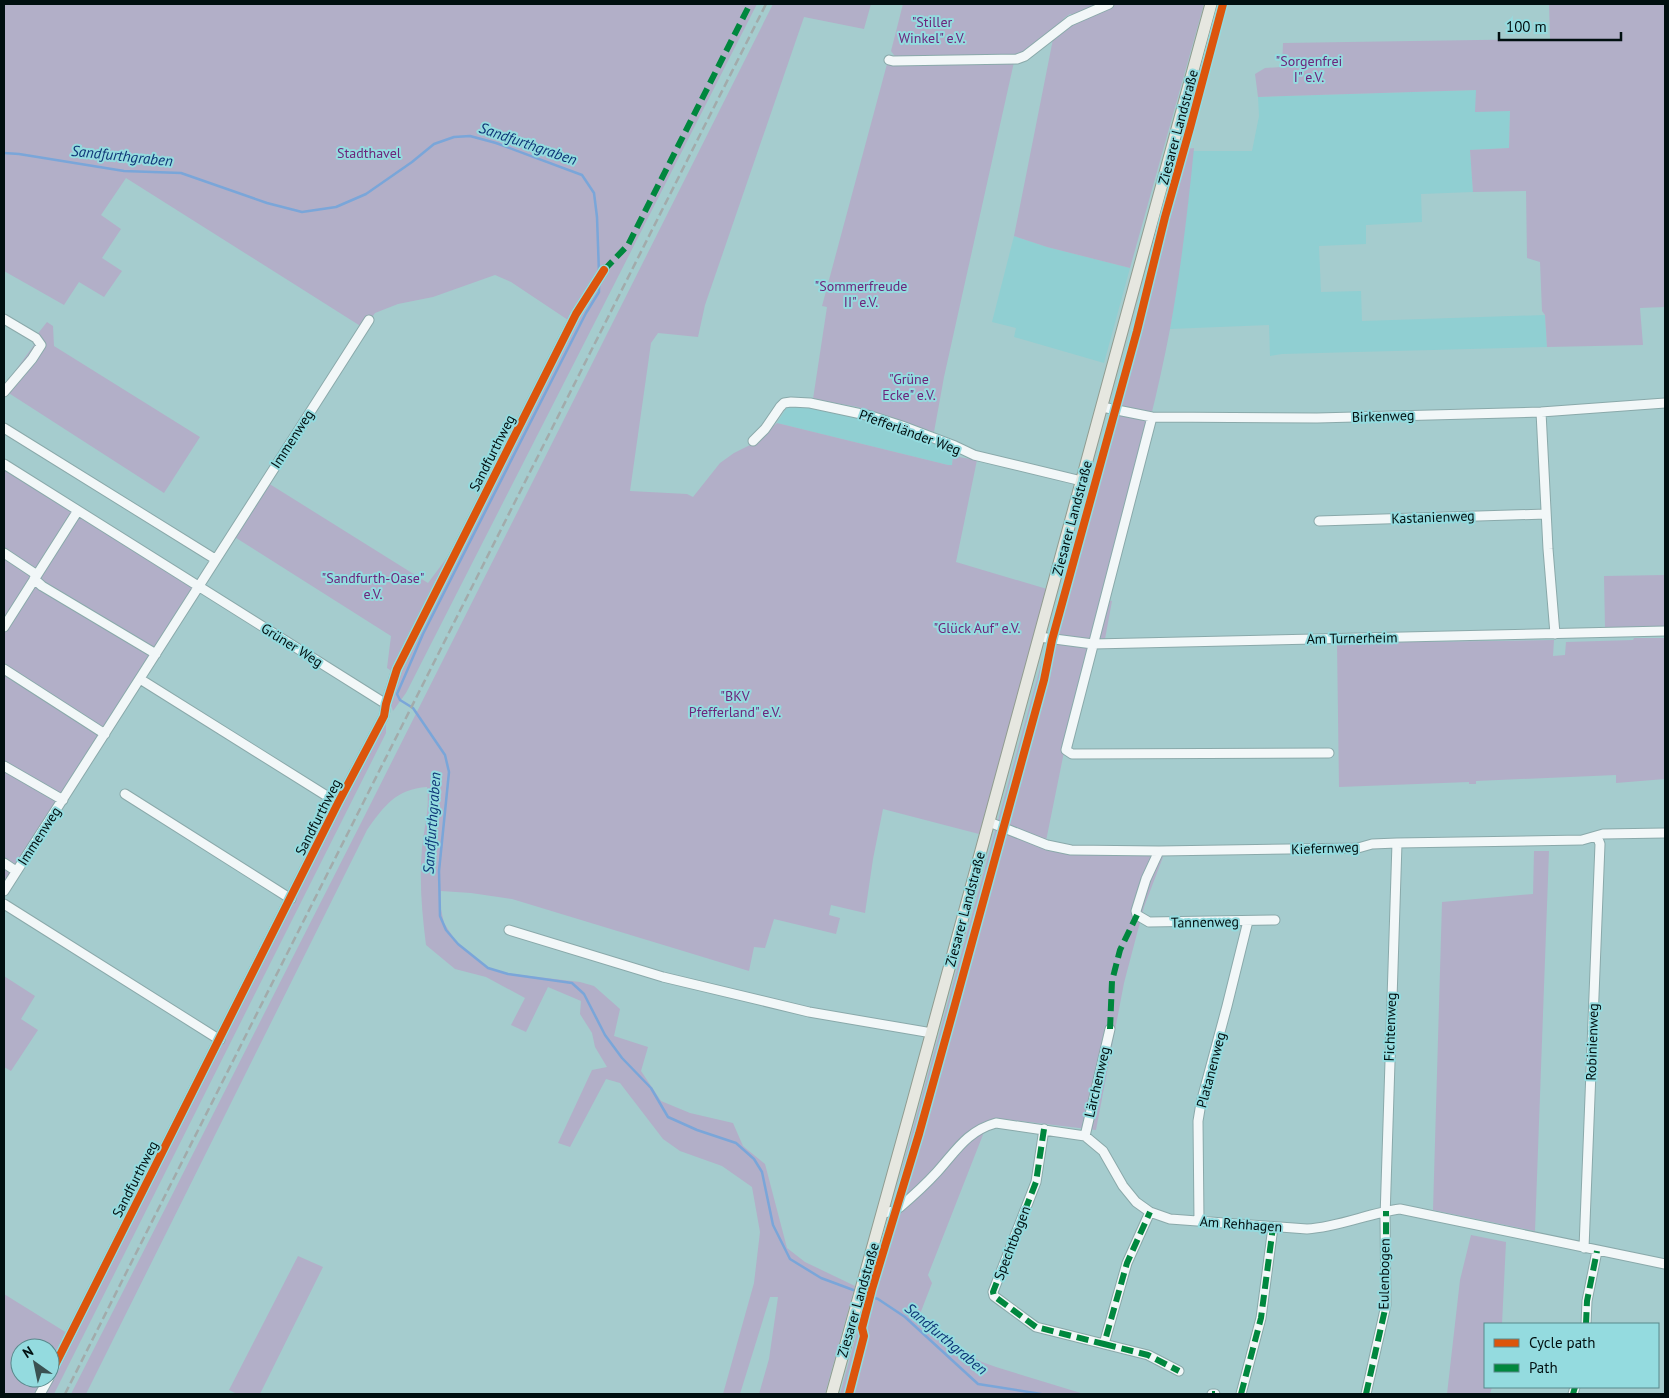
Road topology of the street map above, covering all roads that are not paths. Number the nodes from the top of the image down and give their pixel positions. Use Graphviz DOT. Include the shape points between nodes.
graph roads {
  1 [pos="1109,4"];
  2 [pos="1211,4"];
  3 [pos="889,60"];
  4 [pos="604,270"];
  5 [pos="4,319"];
  6 [pos="369,320"];
  7 [pos="4,392"];
  8 [pos="1665,403"];
  9 [pos="1102,407"];
  10 [pos="1541,412"];
  11 [pos="1152,417"];
  12 [pos="4,428"];
  13 [pos="753,441"];
  14 [pos="4,464"];
  15 [pos="1082,482"];
  16 [pos="77,512"];
  17 [pos="1546,514"];
  18 [pos="1319,521"];
  19 [pos="4,553"];
  20 [pos="215,559"];
  21 [pos="36,577"];
  22 [pos="198,587"];
  23 [pos="4,627"];
  24 [pos="1665,631"];
  25 [pos="1555,634"];
  26 [pos="1039,637"];
  27 [pos="1093,644"];
  28 [pos="156,654"];
  29 [pos="4,669"];
  30 [pos="140,678"];
  31 [pos="386,704"];
  32 [pos="105,734"];
  33 [pos="1329,753"];
  34 [pos="4,766"];
  35 [pos="125,794"];
  36 [pos="63,800"];
  37 [pos="338,803"];
  38 [pos="989,822"];
  39 [pos="1665,834"];
  40 [pos="1598,836"];
  41 [pos="1397,844"];
  42 [pos="1159,851"];
  43 [pos="4,863"];
  44 [pos="16,871"];
  45 [pos="4,891"];
  46 [pos="291,899"];
  47 [pos="4,904"];
  48 [pos="1275,920"];
  49 [pos="1248,921"];
  50 [pos="509,930"];
  51 [pos="1110,1029"];
  52 [pos="932,1032"];
  53 [pos="220,1040"];
  54 [pos="1044,1129"];
  55 [pos="1085,1136"];
  56 [pos="1386,1211"];
  57 [pos="1150,1212"];
  58 [pos="883,1213"];
  59 [pos="1199,1221"];
  60 [pos="1273,1227"];
  61 [pos="1584,1248"];
  62 [pos="1598,1250"];
  63 [pos="1665,1264"];
  64 [pos="1586,1323"];
  65 [pos="1104,1344"];
  66 [pos="60,1355"];
  67 [pos="1179,1370"];
  68 [pos="832,1394"];
  69 [pos="1241,1394"];
  70 [pos="1366,1394"];
  1 -- 3 [label="street" via="1070,21 1017,59"];
  2 -- 9 [label="main road, Ziesarer Landstraße"];
  4 -- 31 [label="street, Sandfurthweg" via="576,314 397,669"];
  5 -- 7 [label="street" via="36,338 41,345"];
  6 -- 20 [label="street, Immenweg"];
  8 -- 10 [label="street, Birkenweg"];
  9 -- 11 [label="street, Birkenweg"];
  9 -- 15 [label="main road, Ziesarer Landstraße"];
  10 -- 11 [label="street, Birkenweg" via="1317,418"];
  10 -- 17 [label="street"];
  11 -- 27 [label="street"];
  12 -- 20 [label="street"];
  13 -- 15 [label="street, Pfefferländer Weg" via="784,404 810,403 870,416 974,455"];
  14 -- 16 [label="street"];
  15 -- 26 [label="main road, Ziesarer Landstraße"];
  16 -- 21 [label="street"];
  16 -- 22 [label="street"];
  17 -- 18 [label="street, Kastanienweg"];
  17 -- 25 [label="street"];
  19 -- 21 [label="street"];
  20 -- 22 [label="street, Immenweg"];
  21 -- 23 [label="street"];
  21 -- 28 [label="street" via="42,586"];
  22 -- 28 [label="street, Immenweg"];
  22 -- 31 [label="street, Grüner Weg"];
  24 -- 25 [label="street, Am Turnerheim"];
  25 -- 27 [label="street, Am Turnerheim"];
  26 -- 27 [label="street, Am Turnerheim"];
  26 -- 38 [label="main road, Ziesarer Landstraße"];
  27 -- 33 [label="street" via="1066,750 1072,754"];
  28 -- 30 [label="street, Immenweg"];
  29 -- 32 [label="street"];
  30 -- 32 [label="street, Immenweg"];
  30 -- 37 [label="street, Sandfurthweg"];
  31 -- 37 [label="street, Sandfurthweg" via="384,716"];
  32 -- 36 [label="street, Immenweg"];
  34 -- 36 [label="street, Immenweg"];
  35 -- 46 [label="street"];
  36 -- 44 [label="street, Immenweg"];
  37 -- 46 [label="street, Sandfurthweg"];
  38 -- 42 [label="street, Kiefernweg" via="1058,848"];
  38 -- 52 [label="main road, Ziesarer Landstraße"];
  39 -- 40 [label="street, Kiefernweg"];
  40 -- 41 [label="street, Kiefernweg" via="1582,840"];
  40 -- 61 [label="street, Robinienweg"];
  41 -- 42 [label="street, Kiefernweg" via="1350,848"];
  41 -- 56 [label="street, Fichtenweg"];
  42 -- 49 [label="street, Tannenweg" via="1146,879 1137,915 1149,922"];
  43 -- 44 [label="street, Immenweg"];
  44 -- 45 [label="street, Immenweg"];
  46 -- 53 [label="street, Sandfurthweg"];
  47 -- 53 [label="street"];
  48 -- 49 [label="street, Tannenweg"];
  49 -- 59 [label="street, Platanenweg" via="1198,1121"];
  50 -- 52 [label="street" via="673,980 817,1014"];
  51 -- 55 [label="street, Lärchenweg"];
  52 -- 58 [label="main road, Ziesarer Landstraße"];
  53 -- 66 [label="street, Sandfurthweg"];
  54 -- 55 [label="street"];
  54 -- 58 [label="street" via="996,1123 983,1126 956,1148 900,1208"];
  54 -- 65 [label="street, Spechtbogen" via="1036,1182 994,1296 1036,1327"];
  55 -- 57 [label="street, Am Rehhagen" via="1103,1151 1130,1196"];
  56 -- 60 [label="street, Am Rehhagen" via="1318,1228"];
  56 -- 61 [label="street, Am Rehhagen" via="1400,1209"];
  56 -- 70 [label="street, Eulenbogen" via="1386,1305"];
  57 -- 59 [label="street, Am Rehhagen"];
  57 -- 65 [label="street" via="1127,1263"];
  58 -- 68 [label="main road, Ziesarer Landstraße"];
  59 -- 60 [label="street, Am Rehhagen"];
  60 -- 69 [label="street" via="1261,1318"];
  61 -- 62 [label="street, Am Rehhagen"];
  62 -- 63 [label="street, Am Rehhagen"];
  62 -- 64 [label="street" via="1587,1301"];
  65 -- 67 [label="street, Spechtbogen" via="1148,1355"];
}
